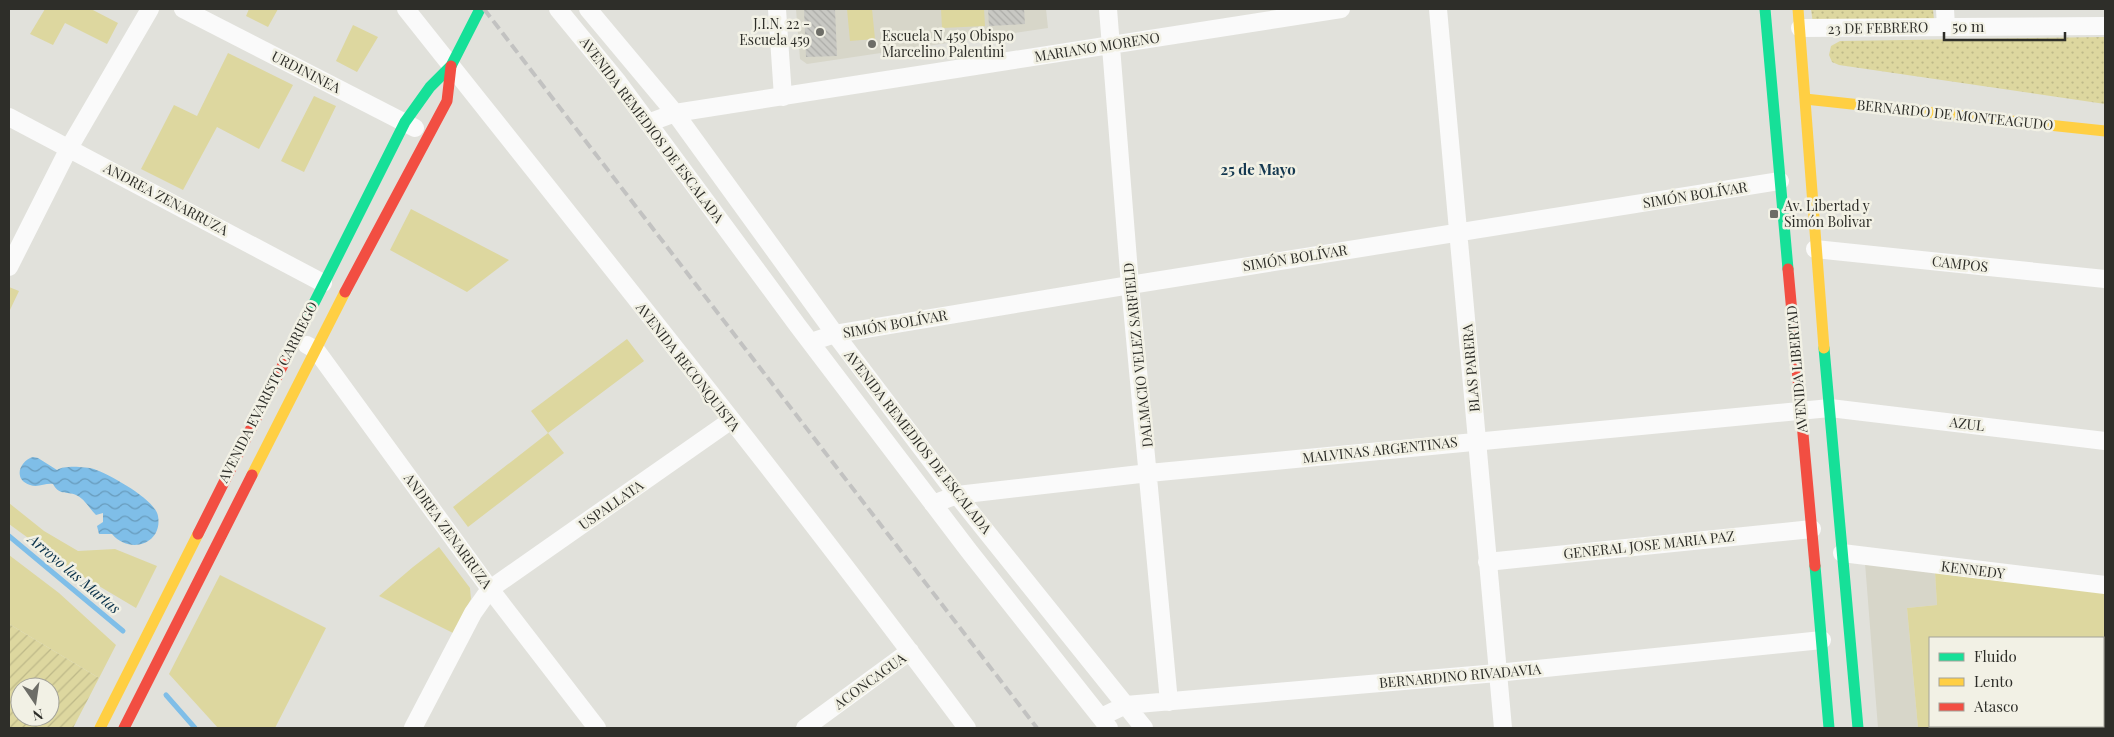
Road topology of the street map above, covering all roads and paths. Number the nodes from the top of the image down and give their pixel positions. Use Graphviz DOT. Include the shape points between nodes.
graph roads {
  1 [pos="150,9"];
  2 [pos="183,9"];
  3 [pos="406,9"];
  4 [pos="480,9"];
  5 [pos="558,9"];
  6 [pos="588,9"];
  7 [pos="777,9"];
  8 [pos="1108,9"];
  9 [pos="1340,9"];
  10 [pos="1438,9"];
  11 [pos="1765,9"];
  12 [pos="1798,9"];
  13 [pos="1945,9"];
  14 [pos="2105,26"];
  15 [pos="1946,27"];
  16 [pos="1800,28"];
  17 [pos="1112,45"];
  18 [pos="451,66"];
  19 [pos="784,97"];
  20 [pos="1805,99"];
  21 [pos="675,113"];
  22 [pos="9,117"];
  23 [pos="405,122"];
  24 [pos="648,123"];
  25 [pos="2105,131"];
  26 [pos="429,135"];
  27 [pos="69,148"];
  28 [pos="1780,181"];
  29 [pos="1459,232"];
  30 [pos="16,241"];
  31 [pos="1816,249"];
  32 [pos="9,267"];
  33 [pos="2105,279"];
  34 [pos="323,282"];
  35 [pos="1130,285"];
  36 [pos="835,334"];
  37 [pos="295,338"];
  38 [pos="811,342"];
  39 [pos="316,350"];
  40 [pos="1830,408"];
  41 [pos="1801,411"];
  42 [pos="730,421"];
  43 [pos="1477,441"];
  44 [pos="2105,441"];
  45 [pos="1149,473"];
  46 [pos="957,495"];
  47 [pos="933,504"];
  48 [pos="1812,529"];
  49 [pos="1842,553"];
  50 [pos="1487,562"];
  51 [pos="2105,585"];
  52 [pos="490,589"];
  53 [pos="1822,640"];
  54 [pos="910,651"];
  55 [pos="1497,672"];
  56 [pos="1169,702"];
  57 [pos="1126,705"];
  58 [pos="1105,722"];
  59 [pos="100,728"];
  60 [pos="124,728"];
  61 [pos="412,728"];
  62 [pos="597,728"];
  63 [pos="805,728"];
  64 [pos="967,728"];
  65 [pos="1144,728"];
  66 [pos="1503,728"];
  67 [pos="1829,728"];
  68 [pos="1858,728"];
  1 -- 27 [label="street"];
  2 -- 23 [label="street, URDININEA"];
  3 -- 18 [label="street, AVENIDA RECONQUISTA"];
  4 -- 18 [label="street, AVENIDA EVARISTO CARRIEGO"];
  5 -- 24 [label="street, AVENIDA REMEDIOS DE ESCALADA"];
  6 -- 21 [label="street, AVENIDA REMEDIOS DE ESCALADA"];
  7 -- 19 [label="street"];
  8 -- 17 [label="street, DALMACIO VELEZ SARFIELD"];
  9 -- 17 [label="street, MARIANO MORENO"];
  10 -- 29 [label="street, BLAS PARERA"];
  11 -- 28 [label="street, AVENIDA LIBERTAD"];
  12 -- 16 [label="street, AVENIDA LIBERTAD"];
  13 -- 15 [label="street"];
  14 -- 15 [label="street, 23 DE FEBRERO"];
  15 -- 16 [label="street, 23 DE FEBRERO"];
  16 -- 20 [label="street, AVENIDA LIBERTAD"];
  17 -- 19 [label="street, MARIANO MORENO"];
  17 -- 35 [label="street, DALMACIO VELEZ SARFIELD"];
  18 -- 23 [label="street, AVENIDA EVARISTO CARRIEGO" via="430,87"];
  18 -- 26 [label="street, AVENIDA EVARISTO CARRIEGO" via="447,101"];
  18 -- 42 [label="street, AVENIDA RECONQUISTA"];
  19 -- 21 [label="street, MARIANO MORENO"];
  20 -- 25 [label="street, BERNARDO DE MONTEAGUDO"];
  20 -- 31 [label="street, AVENIDA LIBERTAD"];
  21 -- 24 [label="street, MARIANO MORENO"];
  21 -- 36 [label="street, AVENIDA REMEDIOS DE ESCALADA"];
  22 -- 27 [label="street, ANDREA ZENARRUZA"];
  23 -- 26 [label="street, URDININEA"];
  23 -- 34 [label="street, AVENIDA EVARISTO CARRIEGO"];
  24 -- 38 [label="street, AVENIDA REMEDIOS DE ESCALADA"];
  26 -- 39 [label="street, AVENIDA EVARISTO CARRIEGO"];
  27 -- 30 [label="street"];
  27 -- 34 [label="street, ANDREA ZENARRUZA"];
  28 -- 29 [label="street, SIMÓN BOLÍVAR"];
  28 -- 41 [label="street, AVENIDA LIBERTAD"];
  29 -- 35 [label="street, SIMÓN BOLÍVAR"];
  29 -- 43 [label="street, BLAS PARERA"];
  30 -- 32 [label="street"];
  31 -- 33 [label="street, CAMPOS"];
  31 -- 40 [label="street, AVENIDA LIBERTAD"];
  34 -- 37 [label="street, AVENIDA EVARISTO CARRIEGO"];
  35 -- 36 [label="street, SIMÓN BOLÍVAR"];
  35 -- 45 [label="street, DALMACIO VELEZ SARFIELD"];
  36 -- 38 [label="street, SIMÓN BOLÍVAR"];
  36 -- 46 [label="street, AVENIDA REMEDIOS DE ESCALADA"];
  37 -- 39 [label="street, ANDREA ZENARRUZA"];
  37 -- 59 [label="street, AVENIDA EVARISTO CARRIEGO"];
  38 -- 47 [label="street, AVENIDA REMEDIOS DE ESCALADA"];
  39 -- 52 [label="street, ANDREA ZENARRUZA"];
  39 -- 60 [label="street, AVENIDA EVARISTO CARRIEGO"];
  40 -- 41 [label="street, MALVINAS ARGENTINAS"];
  40 -- 44 [label="street, AZUL"];
  40 -- 49 [label="street, AVENIDA LIBERTAD"];
  41 -- 43 [label="street, MALVINAS ARGENTINAS"];
  41 -- 48 [label="street, AVENIDA LIBERTAD"];
  42 -- 52 [label="street, USPALLATA"];
  42 -- 54 [label="street, AVENIDA RECONQUISTA"];
  43 -- 45 [label="street, MALVINAS ARGENTINAS"];
  43 -- 50 [label="street, BLAS PARERA"];
  45 -- 46 [label="street, MALVINAS ARGENTINAS"];
  45 -- 56 [label="street, DALMACIO VELEZ SARFIELD"];
  46 -- 47 [label="street, MALVINAS ARGENTINAS"];
  46 -- 57 [label="street, AVENIDA REMEDIOS DE ESCALADA"];
  47 -- 58 [label="street, AVENIDA REMEDIOS DE ESCALADA"];
  48 -- 50 [label="street, GENERAL JOSE MARIA PAZ"];
  48 -- 53 [label="street, AVENIDA LIBERTAD"];
  49 -- 51 [label="street, KENNEDY"];
  49 -- 68 [label="street, AVENIDA LIBERTAD"];
  50 -- 55 [label="street, BLAS PARERA"];
  52 -- 61 [label="street, USPALLATA" via="473,613"];
  52 -- 62 [label="street, ANDREA ZENARRUZA"];
  53 -- 55 [label="street, BERNARDINO RIVADAVIA"];
  53 -- 67 [label="street, AVENIDA LIBERTAD"];
  54 -- 63 [label="street, ACONCAGUA"];
  54 -- 64 [label="street, AVENIDA RECONQUISTA"];
  55 -- 56 [label="street, BERNARDINO RIVADAVIA"];
  55 -- 66 [label="street, BLAS PARERA"];
  56 -- 57 [label="street, BERNARDINO RIVADAVIA"];
  57 -- 58 [label="street, BERNARDINO RIVADAVIA"];
  57 -- 65 [label="street, AVENIDA REMEDIOS DE ESCALADA"];
}
